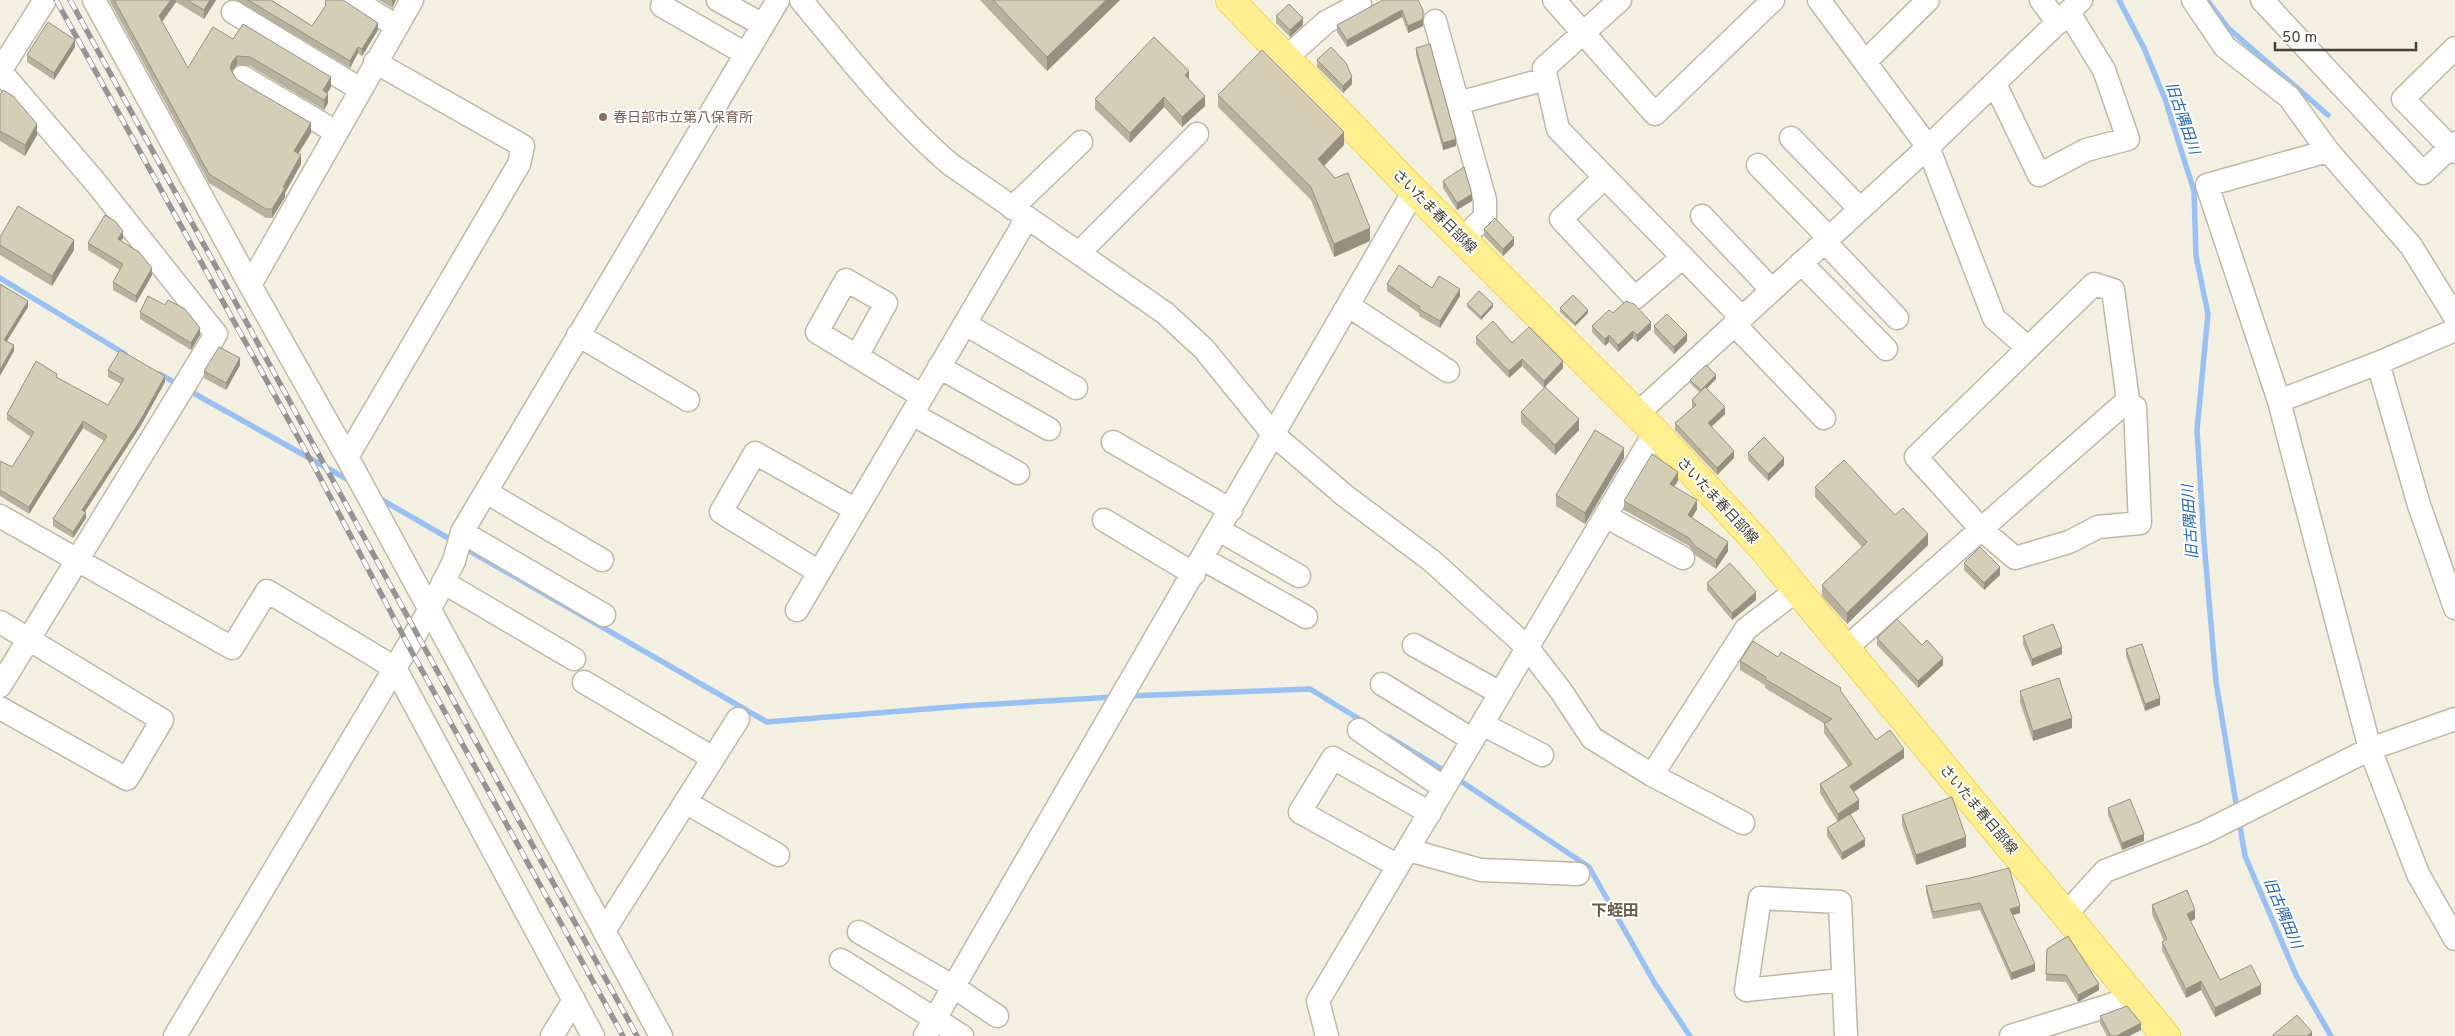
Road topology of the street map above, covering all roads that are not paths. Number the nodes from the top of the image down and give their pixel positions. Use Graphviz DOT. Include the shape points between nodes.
graph roads {
  1 [pos="45,0"];
  2 [pos="94,0"];
  3 [pos="354,0"];
  4 [pos="412,0"];
  5 [pos="718,0"];
  6 [pos="778,0"];
  7 [pos="801,0"];
  8 [pos="1230,0"];
  9 [pos="1554,0"];
  10 [pos="1620,0"];
  11 [pos="1773,0"];
  12 [pos="1820,0"];
  13 [pos="1928,0"];
  14 [pos="2041,0"];
  15 [pos="2193,0"];
  16 [pos="2262,0"];
  17 [pos="1360,4"];
  18 [pos="662,6"];
  19 [pos="233,12"];
  20 [pos="2069,12"];
  21 [pos="1436,21"];
  22 [pos="763,25"];
  23 [pos="396,26"];
  24 [pos="1584,35"];
  25 [pos="2455,48"];
  26 [pos="746,54"];
  27 [pos="1286,58"];
  28 [pos="374,62"];
  29 [pos="1865,62"];
  30 [pos="0,71"];
  31 [pos="243,77"];
  32 [pos="1546,79"];
  33 [pos="1995,84"];
  34 [pos="360,89"];
  35 [pos="1458,103"];
  36 [pos="336,132"];
  37 [pos="1197,134"];
  38 [pos="1791,138"];
  39 [pos="1080,142"];
  40 [pos="1928,147"];
  41 [pos="2454,147"];
  42 [pos="2328,151"];
  43 [pos="1758,165"];
  44 [pos="1605,177"];
  45 [pos="1414,191"];
  46 [pos="1860,209"];
  47 [pos="1019,213"];
  48 [pos="1702,216"];
  49 [pos="1462,239"];
  50 [pos="1827,240"];
  51 [pos="1080,253"];
  52 [pos="1683,257"];
  53 [pos="1801,263"];
  54 [pos="250,285"];
  55 [pos="1772,290"];
  56 [pos="1349,306"];
  57 [pos="1897,318"];
  58 [pos="2455,318"];
  59 [pos="1738,321"];
  60 [pos="965,324"];
  61 [pos="2455,330"];
  62 [pos="578,335"];
  63 [pos="2028,348"];
  64 [pos="1886,349"];
  65 [pos="857,356"];
  66 [pos="2378,363"];
  67 [pos="939,367"];
  68 [pos="1448,371"];
  69 [pos="1076,388"];
  70 [pos="688,400"];
  71 [pos="2279,400"];
  72 [pos="2124,404"];
  73 [pos="917,405"];
  74 [pos="1824,418"];
  75 [pos="1645,424"];
  76 [pos="1049,429"];
  77 [pos="1274,435"];
  78 [pos="1113,442"];
  79 [pos="347,457"];
  80 [pos="1018,473"];
  81 [pos="486,492"];
  82 [pos="856,510"];
  83 [pos="1231,510"];
  84 [pos="0,516"];
  85 [pos="1605,516"];
  86 [pos="1104,520"];
  87 [pos="1981,529"];
  88 [pos="1219,530"];
  89 [pos="462,532"];
  90 [pos="1683,558"];
  91 [pos="76,560"];
  92 [pos="602,560"];
  93 [pos="1198,566"];
  94 [pos="819,572"];
  95 [pos="1299,576"];
  96 [pos="443,582"];
  97 [pos="1797,590"];
  98 [pos="2455,607"];
  99 [pos="797,610"];
  100 [pos="429,611"];
  101 [pos="604,616"];
  102 [pos="1306,617"];
  103 [pos="0,622"];
  104 [pos="29,639"];
  105 [pos="1414,645"];
  106 [pos="1527,647"];
  107 [pos="1846,648"];
  108 [pos="574,659"];
  109 [pos="395,668"];
  110 [pos="584,682"];
  111 [pos="1382,684"];
  112 [pos="0,686"];
  113 [pos="1500,693"];
  114 [pos="0,708"];
  115 [pos="738,719"];
  116 [pos="2455,719"];
  117 [pos="1359,730"];
  118 [pos="1477,732"];
  119 [pos="2370,749"];
  120 [pos="1542,755"];
  121 [pos="713,758"];
  122 [pos="1652,775"];
  123 [pos="1444,788"];
  124 [pos="685,802"];
  125 [pos="1430,813"];
  126 [pos="1743,823"];
  127 [pos="778,855"];
  128 [pos="1403,858"];
  129 [pos="1578,874"];
  130 [pos="2066,914"];
  131 [pos="604,931"];
  132 [pos="858,932"];
  133 [pos="2455,940"];
  134 [pos="840,960"];
  135 [pos="1842,980"];
  136 [pos="954,987"];
  137 [pos="2136,998"];
  138 [pos="574,1000"];
  139 [pos="997,1016"];
  140 [pos="929,1028"];
  141 [pos="175,1036"];
  142 [pos="552,1036"];
  143 [pos="593,1036"];
  144 [pos="661,1036"];
  145 [pos="962,1036"];
  146 [pos="1326,1036"];
  147 [pos="1846,1036"];
  148 [pos="2011,1036"];
  149 [pos="2166,1036"];
  1 -- 30 [label="street"];
  2 -- 54 [label="street"];
  3 -- 23 [label="street"];
  4 -- 23 [label="street"];
  5 -- 22 [label="street"];
  6 -- 22 [label="street"];
  7 -- 47 [label="street" via="928,146"];
  8 -- 27 [label="main road, さいたま春日部線"];
  9 -- 24 [label="street"];
  10 -- 24 [label="street"];
  11 -- 24 [label="street" via="1655,114"];
  12 -- 29 [label="street"];
  13 -- 29 [label="street"];
  14 -- 20 [label="street"];
  15 -- 42 [label="street" via="2225,47 2289,97"];
  16 -- 41 [label="street" via="2423,173"];
  17 -- 27 [label="street" via="1326,22"];
  18 -- 26 [label="street"];
  19 -- 34 [label="street"];
  20 -- 33 [label="street"];
  20 -- 33 [label="street" via="2104,70 2128,139 2086,150 2039,175"];
  21 -- 35 [label="street"];
  22 -- 26 [label="street"];
  23 -- 28 [label="street"];
  24 -- 32 [label="street" via="1544,68"];
  25 -- 41 [label="street" via="2403,99"];
  26 -- 62 [label="street"];
  27 -- 45 [label="main road, さいたま春日部線"];
  28 -- 34 [label="street"];
  28 -- 79 [label="street" via="523,146 519,164"];
  29 -- 40 [label="street"];
  30 -- 91 [label="street" via="96,182 216,334"];
  31 -- 36 [label="street"];
  32 -- 35 [label="street"];
  32 -- 44 [label="street" via="1558,128"];
  33 -- 40 [label="street"];
  34 -- 36 [label="street"];
  35 -- 49 [label="street" via="1485,200 1485,217"];
  36 -- 54 [label="street"];
  37 -- 51 [label="street"];
  38 -- 46 [label="street"];
  39 -- 47 [label="street"];
  40 -- 46 [label="street"];
  40 -- 63 [label="street" via="1994,318"];
  42 -- 58 [label="street" via="2411,246"];
  42 -- 71 [label="street" via="2206,185"];
  43 -- 50 [label="street"];
  44 -- 52 [label="street"];
  44 -- 52 [label="street" via="1561,219 1635,298"];
  45 -- 49 [label="main road, さいたま春日部線"];
  45 -- 56 [label="street"];
  46 -- 50 [label="street"];
  47 -- 51 [label="street"];
  47 -- 60 [label="street"];
  48 -- 55 [label="street"];
  49 -- 75 [label="main road, さいたま春日部線"];
  50 -- 53 [label="street"];
  50 -- 57 [label="street"];
  51 -- 77 [label="street" via="1165,313 1204,349"];
  52 -- 59 [label="street"];
  53 -- 55 [label="street"];
  53 -- 64 [label="street"];
  54 -- 79 [label="street"];
  55 -- 59 [label="street"];
  56 -- 68 [label="street"];
  56 -- 77 [label="street"];
  59 -- 74 [label="street"];
  59 -- 75 [label="street"];
  60 -- 67 [label="street"];
  60 -- 69 [label="street"];
  61 -- 66 [label="street"];
  62 -- 70 [label="street"];
  62 -- 81 [label="street"];
  63 -- 72 [label="street" via="2094,284 2113,290 2128,400"];
  63 -- 87 [label="street" via="1916,457"];
  65 -- 73 [label="street"];
  66 -- 71 [label="street"];
  66 -- 98 [label="street" via="2419,505"];
  67 -- 73 [label="street"];
  67 -- 76 [label="street"];
  71 -- 119 [label="street"];
  72 -- 87 [label="street"];
  72 -- 87 [label="street" via="2135,407 2140,523 2098,527 2069,542 2015,558"];
  73 -- 80 [label="street"];
  73 -- 82 [label="street"];
  75 -- 85 [label="street"];
  75 -- 97 [label="main road, さいたま春日部線" via="1760,545"];
  77 -- 83 [label="street"];
  77 -- 106 [label="street" via="1344,495 1432,561"];
  78 -- 83 [label="street"];
  79 -- 100 [label="street"];
  81 -- 89 [label="street"];
  81 -- 92 [label="street"];
  82 -- 94 [label="street"];
  82 -- 94 [label="street" via="755,453 722,512"];
  83 -- 88 [label="street"];
  84 -- 91 [label="street"];
  85 -- 90 [label="street"];
  85 -- 106 [label="street"];
  86 -- 93 [label="street"];
  87 -- 107 [label="street"];
  88 -- 93 [label="street"];
  88 -- 95 [label="street"];
  89 -- 96 [label="street" via="454,561"];
  89 -- 101 [label="street"];
  91 -- 104 [label="street"];
  91 -- 109 [label="street" via="232,648 267,590"];
  93 -- 102 [label="street"];
  93 -- 136 [label="street"];
  94 -- 99 [label="street"];
  96 -- 100 [label="street"];
  96 -- 108 [label="street"];
  97 -- 107 [label="main road, さいたま春日部線"];
  97 -- 122 [label="street" via="1746,629"];
  100 -- 109 [label="street"];
  100 -- 131 [label="street"];
  103 -- 104 [label="street"];
  104 -- 112 [label="street"];
  104 -- 114 [label="street" via="162,720 127,779"];
  105 -- 113 [label="street"];
  106 -- 113 [label="street"];
  106 -- 122 [label="street" via="1592,738"];
  107 -- 130 [label="main road, さいたま春日部線"];
  109 -- 138 [label="street"];
  109 -- 141 [label="street"];
  110 -- 121 [label="street"];
  111 -- 118 [label="street"];
  113 -- 118 [label="street"];
  115 -- 121 [label="street"];
  116 -- 119 [label="street"];
  117 -- 123 [label="street"];
  118 -- 120 [label="street"];
  118 -- 123 [label="street"];
  119 -- 130 [label="street" via="2203,833 2104,871"];
  119 -- 133 [label="street" via="2418,874"];
  121 -- 124 [label="street"];
  122 -- 126 [label="street"];
  123 -- 125 [label="street"];
  124 -- 127 [label="street"];
  124 -- 131 [label="street"];
  125 -- 128 [label="street"];
  125 -- 128 [label="street" via="1333,758 1300,812"];
  128 -- 129 [label="street" via="1481,870"];
  128 -- 146 [label="street" via="1318,1002"];
  130 -- 137 [label="main road, さいたま春日部線"];
  131 -- 144 [label="street"];
  132 -- 136 [label="street"];
  134 -- 140 [label="street"];
  135 -- 135 [label="street" via="1840,902 1760,898 1746,990"];
  135 -- 147 [label="street"];
  136 -- 139 [label="street"];
  136 -- 140 [label="street"];
  137 -- 148 [label="street"];
  137 -- 149 [label="main road, さいたま春日部線"];
  138 -- 142 [label="street"];
  138 -- 143 [label="street"];
  140 -- 145 [label="street"];
}
